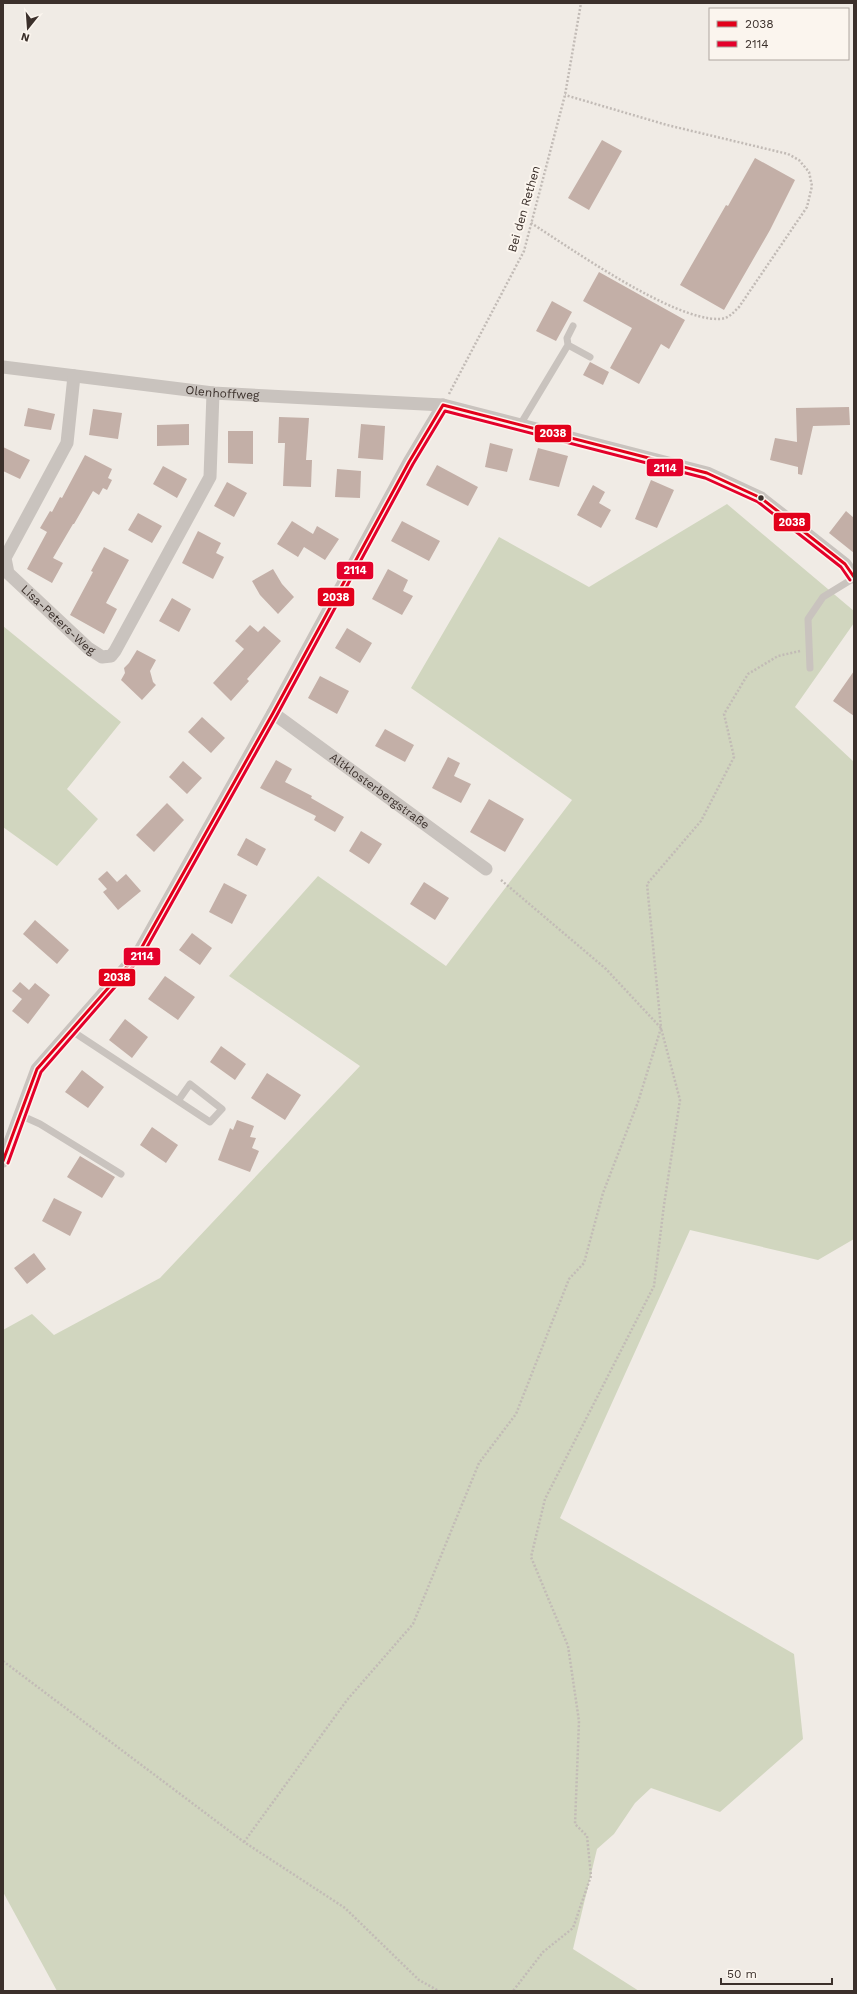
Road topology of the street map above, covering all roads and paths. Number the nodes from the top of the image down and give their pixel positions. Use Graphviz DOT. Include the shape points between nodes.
graph roads {
  1 [pos="581,3"];
  2 [pos="565,95"];
  3 [pos="531,223"];
  4 [pos="573,326"];
  5 [pos="568,345"];
  6 [pos="590,357"];
  7 [pos="3,367"];
  8 [pos="74,376"];
  9 [pos="213,393"];
  10 [pos="443,405"];
  11 [pos="520,425"];
  12 [pos="854,578"];
  13 [pos="809,649"];
  14 [pos="810,668"];
  15 [pos="273,713"];
  16 [pos="486,868"];
  17 [pos="501,880"];
  18 [pos="661,1028"];
  19 [pos="72,1031"];
  20 [pos="178,1101"];
  21 [pos="20,1115"];
  22 [pos="3,1161"];
  23 [pos="121,1174"];
  24 [pos="3,1661"];
  25 [pos="244,1842"];
  26 [pos="439,1991"];
  27 [pos="513,1991"];
  1 -- 2 [label="path, Bei den Rethen"];
  2 -- 3 [label="path, Bei den Rethen"];
  2 -- 3 [label="path" via="667,126 788,154 799,160 809,172 812,186 807,207 739,307 730,316 720,319 701,317 643,292"];
  3 -- 10 [label="path, Bei den Rethen" via="524,251"];
  4 -- 5 [label="lane" via="567,338"];
  5 -- 6 [label="lane"];
  5 -- 11 [label="lane"];
  7 -- 8 [label="street, Olenhoffweg"];
  8 -- 9 [label="street, Olenhoffweg"];
  8 -- 9 [label="street, Lisa-Peters-Weg" via="67,443 5,558 8,573 88,648 102,657 111,656 115,651 210,477"];
  9 -- 10 [label="street, Olenhoffweg"];
  10 -- 11 [label="street, Olenhoffweg"];
  10 -- 15 [label="street" via="409,462"];
  11 -- 12 [label="street, Olenhoffweg" via="707,473 761,498 845,564"];
  12 -- 13 [label="lane" via="823,596 808,619"];
  13 -- 14 [label="lane"];
  13 -- 18 [label="path" via="778,656 748,674 724,714 734,758 701,821 647,884"];
  15 -- 16 [label="street, Altklosterbergstraße"];
  15 -- 19 [label="street" via="138,954"];
  17 -- 18 [label="path" via="606,969"];
  18 -- 25 [label="path" via="638,1102 603,1193 584,1263 569,1279 516,1414 479,1463 413,1624 347,1700"];
  18 -- 27 [label="path" via="680,1100 654,1286 545,1499 531,1557 568,1646 579,1721 575,1824 587,1836 591,1876 573,1928 543,1952"];
  19 -- 20 [label="lane"];
  19 -- 21 [label="street" via="37,1069"];
  20 -- 20 [label="lane" via="210,1122 222,1109 190,1084"];
  21 -- 22 [label="street"];
  21 -- 23 [label="lane" via="40,1124"];
  24 -- 25 [label="path"];
  25 -- 26 [label="path" via="345,1908 419,1980"];
}
